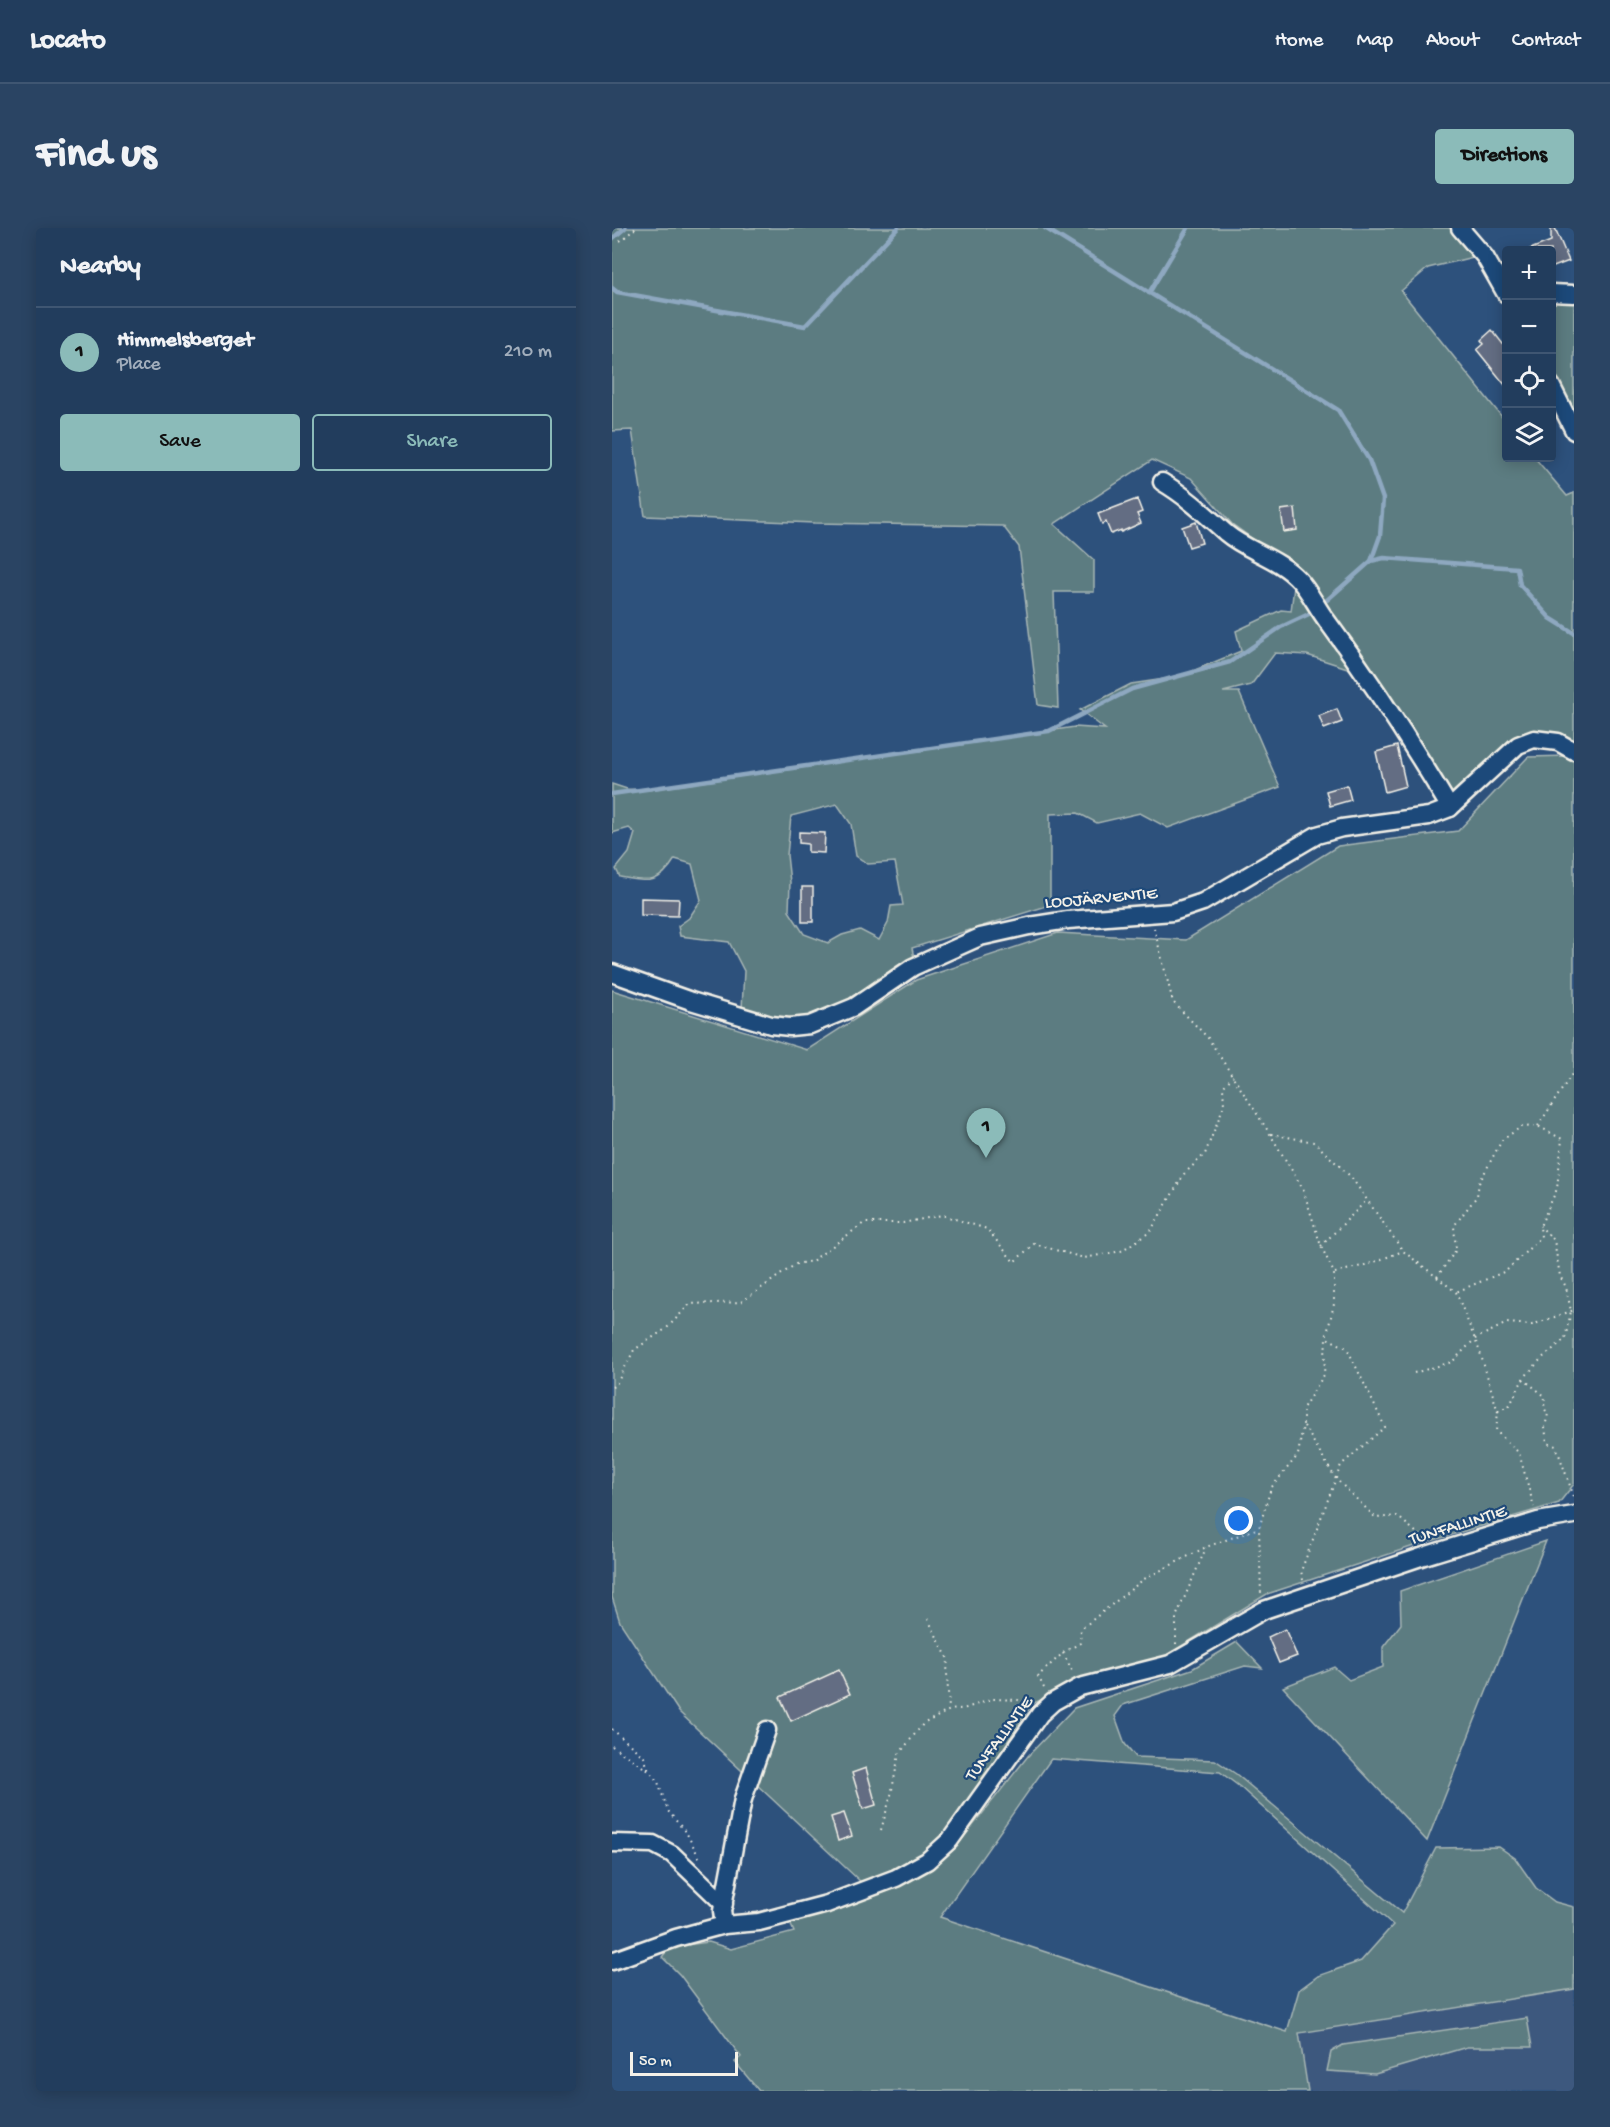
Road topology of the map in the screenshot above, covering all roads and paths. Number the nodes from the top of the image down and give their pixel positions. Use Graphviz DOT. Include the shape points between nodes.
graph roads {
  1 [pos="636,228"];
  2 [pos="1460,228"];
  3 [pos="620,241"];
  4 [pos="1502,285"];
  5 [pos="1556,293"];
  6 [pos="1574,294"];
  7 [pos="1556,395"];
  8 [pos="1574,432"];
  9 [pos="1162,482"];
  10 [pos="1574,751"];
  11 [pos="1450,808"];
  12 [pos="1151,914"];
  13 [pos="612,973"];
  14 [pos="1574,1071"];
  15 [pos="1233,1076"];
  16 [pos="1538,1126"];
  17 [pos="1270,1134"];
  18 [pos="1367,1200"];
  19 [pos="1540,1226"];
  20 [pos="1321,1246"];
  21 [pos="1403,1251"];
  22 [pos="1334,1273"];
  23 [pos="1437,1277"];
  24 [pos="1456,1292"];
  25 [pos="1573,1310"];
  26 [pos="1326,1338"];
  27 [pos="1475,1338"];
  28 [pos="1414,1373"];
  29 [pos="1523,1379"];
  30 [pos="612,1387"];
  31 [pos="1498,1412"];
  32 [pos="1303,1425"];
  33 [pos="1336,1479"];
  34 [pos="1574,1497"];
  35 [pos="1574,1515"];
  36 [pos="1538,1521"];
  37 [pos="1259,1528"];
  38 [pos="1206,1547"];
  39 [pos="1424,1556"];
  40 [pos="1307,1594"];
  41 [pos="1264,1610"];
  42 [pos="928,1618"];
  43 [pos="1063,1653"];
  44 [pos="1170,1664"];
  45 [pos="1080,1687"];
  46 [pos="1053,1702"];
  47 [pos="950,1710"];
  48 [pos="1040,1714"];
  49 [pos="612,1729"];
  50 [pos="767,1730"];
  51 [pos="612,1746"];
  52 [pos="649,1771"];
  53 [pos="881,1830"];
  54 [pos="612,1843"];
  55 [pos="703,1864"];
  56 [pos="724,1904"];
  57 [pos="724,1925"];
  58 [pos="612,1961"];
  1 -- 3 [label="path"];
  2 -- 4 [label="street" via="1485,257"];
  5 -- 6 [label="street"];
  7 -- 8 [label="street"];
  9 -- 11 [label="street" via="1228,534 1287,568 1299,580 1366,674"];
  10 -- 11 [label="street, LOOJÄRVENTIE" via="1558,742 1534,740 1518,745"];
  11 -- 12 [label="street, LOOJÄRVENTIE" via="1429,816 1317,835 1203,902"];
  12 -- 13 [label="street, LOOJÄRVENTIE" via="1068,920 980,937 913,966 854,1006 810,1025 771,1025"];
  12 -- 15 [label="path" via="1173,1002 1208,1038"];
  14 -- 16 [label="path"];
  15 -- 17 [label="path"];
  15 -- 30 [label="path" via="1223,1087 1224,1105 1205,1154 1184,1174 1150,1232 1121,1251 1084,1258 1034,1244 1014,1262 987,1229 942,1215 903,1223 864,1223 812,1261 796,1264 741,1302 690,1304 668,1328 634,1350"];
  16 -- 19 [label="path" via="1562,1139 1557,1189"];
  16 -- 23 [label="path" via="1521,1127 1502,1140 1479,1183 1477,1196 1454,1226 1456,1250"];
  17 -- 18 [label="path" via="1314,1142 1351,1177"];
  17 -- 20 [label="path" via="1303,1189"];
  18 -- 20 [label="path"];
  18 -- 21 [label="path"];
  19 -- 24 [label="path" via="1541,1237 1506,1271"];
  19 -- 25 [label="path" via="1554,1240 1560,1276"];
  20 -- 22 [label="path"];
  21 -- 22 [label="path"];
  21 -- 23 [label="path"];
  22 -- 26 [label="path" via="1334,1305"];
  23 -- 24 [label="path"];
  24 -- 27 [label="path"];
  25 -- 27 [label="path" via="1532,1325 1507,1323"];
  25 -- 29 [label="path" via="1565,1340"];
  26 -- 32 [label="path" via="1324,1375 1303,1408"];
  26 -- 33 [label="path" via="1347,1348 1385,1427 1341,1465"];
  27 -- 28 [label="path" via="1452,1362"];
  27 -- 31 [label="path"];
  29 -- 31 [label="path" via="1510,1405"];
  29 -- 34 [label="path" via="1545,1395 1547,1443 1556,1446"];
  31 -- 36 [label="path" via="1496,1431 1519,1452"];
  32 -- 33 [label="path"];
  32 -- 37 [label="path" via="1298,1455 1270,1488"];
  33 -- 39 [label="path" via="1376,1518 1397,1515 1424,1539"];
  33 -- 40 [label="path" via="1301,1571"];
  35 -- 36 [label="street, TUNFALLINTIE"];
  36 -- 39 [label="street, TUNFALLINTIE"];
  37 -- 38 [label="path"];
  37 -- 41 [label="path" via="1259,1586"];
  38 -- 43 [label="path" via="1144,1579 1081,1629 1080,1643"];
  38 -- 44 [label="path" via="1176,1617 1177,1639"];
  39 -- 40 [label="street, TUNFALLINTIE"];
  40 -- 41 [label="street, TUNFALLINTIE"];
  41 -- 44 [label="street, TUNFALLINTIE"];
  42 -- 47 [label="path" via="948,1659"];
  43 -- 45 [label="path"];
  43 -- 46 [label="path" via="1038,1676"];
  44 -- 45 [label="street, TUNFALLINTIE"];
  45 -- 46 [label="street, TUNFALLINTIE"];
  46 -- 48 [label="street, TUNFALLINTIE"];
  47 -- 48 [label="path" via="993,1699 1018,1700"];
  47 -- 53 [label="path" via="923,1724 899,1754"];
  48 -- 57 [label="street, TUNFALLINTIE" via="950,1840 927,1861 896,1878 827,1904 759,1922"];
  49 -- 52 [label="path" via="644,1757"];
  50 -- 56 [label="street" via="743,1799"];
  51 -- 52 [label="path"];
  52 -- 55 [label="path" via="658,1782 668,1811 687,1834"];
  54 -- 56 [label="street" via="653,1844 672,1854"];
  56 -- 57 [label="street"];
  57 -- 58 [label="street, TUNFALLINTIE"];
}
